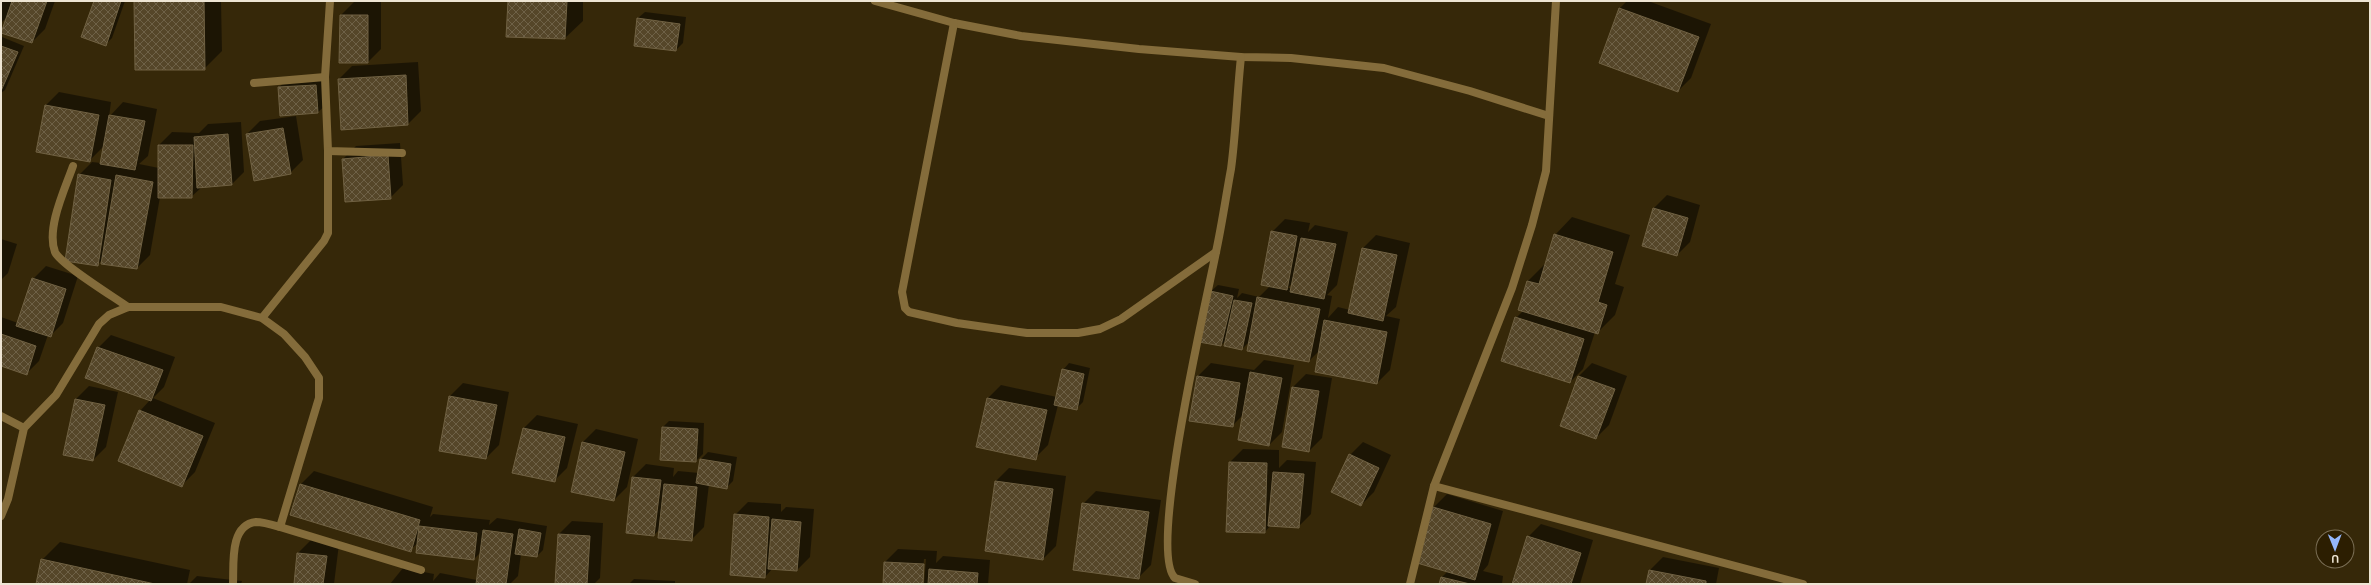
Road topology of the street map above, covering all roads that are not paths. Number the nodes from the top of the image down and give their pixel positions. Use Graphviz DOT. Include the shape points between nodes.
graph roads {
  1 [pos="330,1"];
  2 [pos="875,1"];
  3 [pos="1556,1"];
  4 [pos="954,23"];
  5 [pos="1241,57"];
  6 [pos="325,77"];
  7 [pos="254,83"];
  8 [pos="1549,116"];
  9 [pos="328,151"];
  10 [pos="402,153"];
  11 [pos="73,166"];
  12 [pos="1216,252"];
  13 [pos="128,307"];
  14 [pos="262,318"];
  15 [pos="1,416"];
  16 [pos="24,428"];
  17 [pos="1434,486"];
  18 [pos="1,516"];
  19 [pos="280,527"];
  20 [pos="421,570"];
  21 [pos="233,584"];
  22 [pos="1195,584"];
  23 [pos="1410,584"];
  24 [pos="1803,584"];
  1 -- 6 [label="street"];
  2 -- 4 [label="street"];
  3 -- 8 [label="street"];
  4 -- 5 [label="street" via="1021,36"];
  4 -- 12 [label="street" via="902,292 909,312 957,323 1026,333 1078,333 1100,329 1121,320"];
  5 -- 8 [label="street" via="1290,58 1384,68"];
  5 -- 12 [label="street" via="1231,167"];
  6 -- 7 [label="street"];
  6 -- 9 [label="street"];
  8 -- 17 [label="street" via="1546,171 1532,225 1512,288"];
  9 -- 10 [label="street"];
  9 -- 14 [label="street" via="328,233"];
  11 -- 13 [label="street" via="55,220 55,251 70,267"];
  12 -- 22 [label="street" via="1180,424 1168,547 1168,567 1172,575"];
  13 -- 14 [label="street" via="221,307"];
  13 -- 16 [label="street" via="109,315 99,324 56,395"];
  14 -- 19 [label="street" via="284,334 305,357 319,378 319,398"];
  15 -- 16 [label="street"];
  16 -- 18 [label="street" via="8,499"];
  17 -- 23 [label="street"];
  17 -- 24 [label="street"];
  19 -- 20 [label="street"];
  19 -- 21 [label="street" via="257,522 246,526 239,533 236,540"];
}
